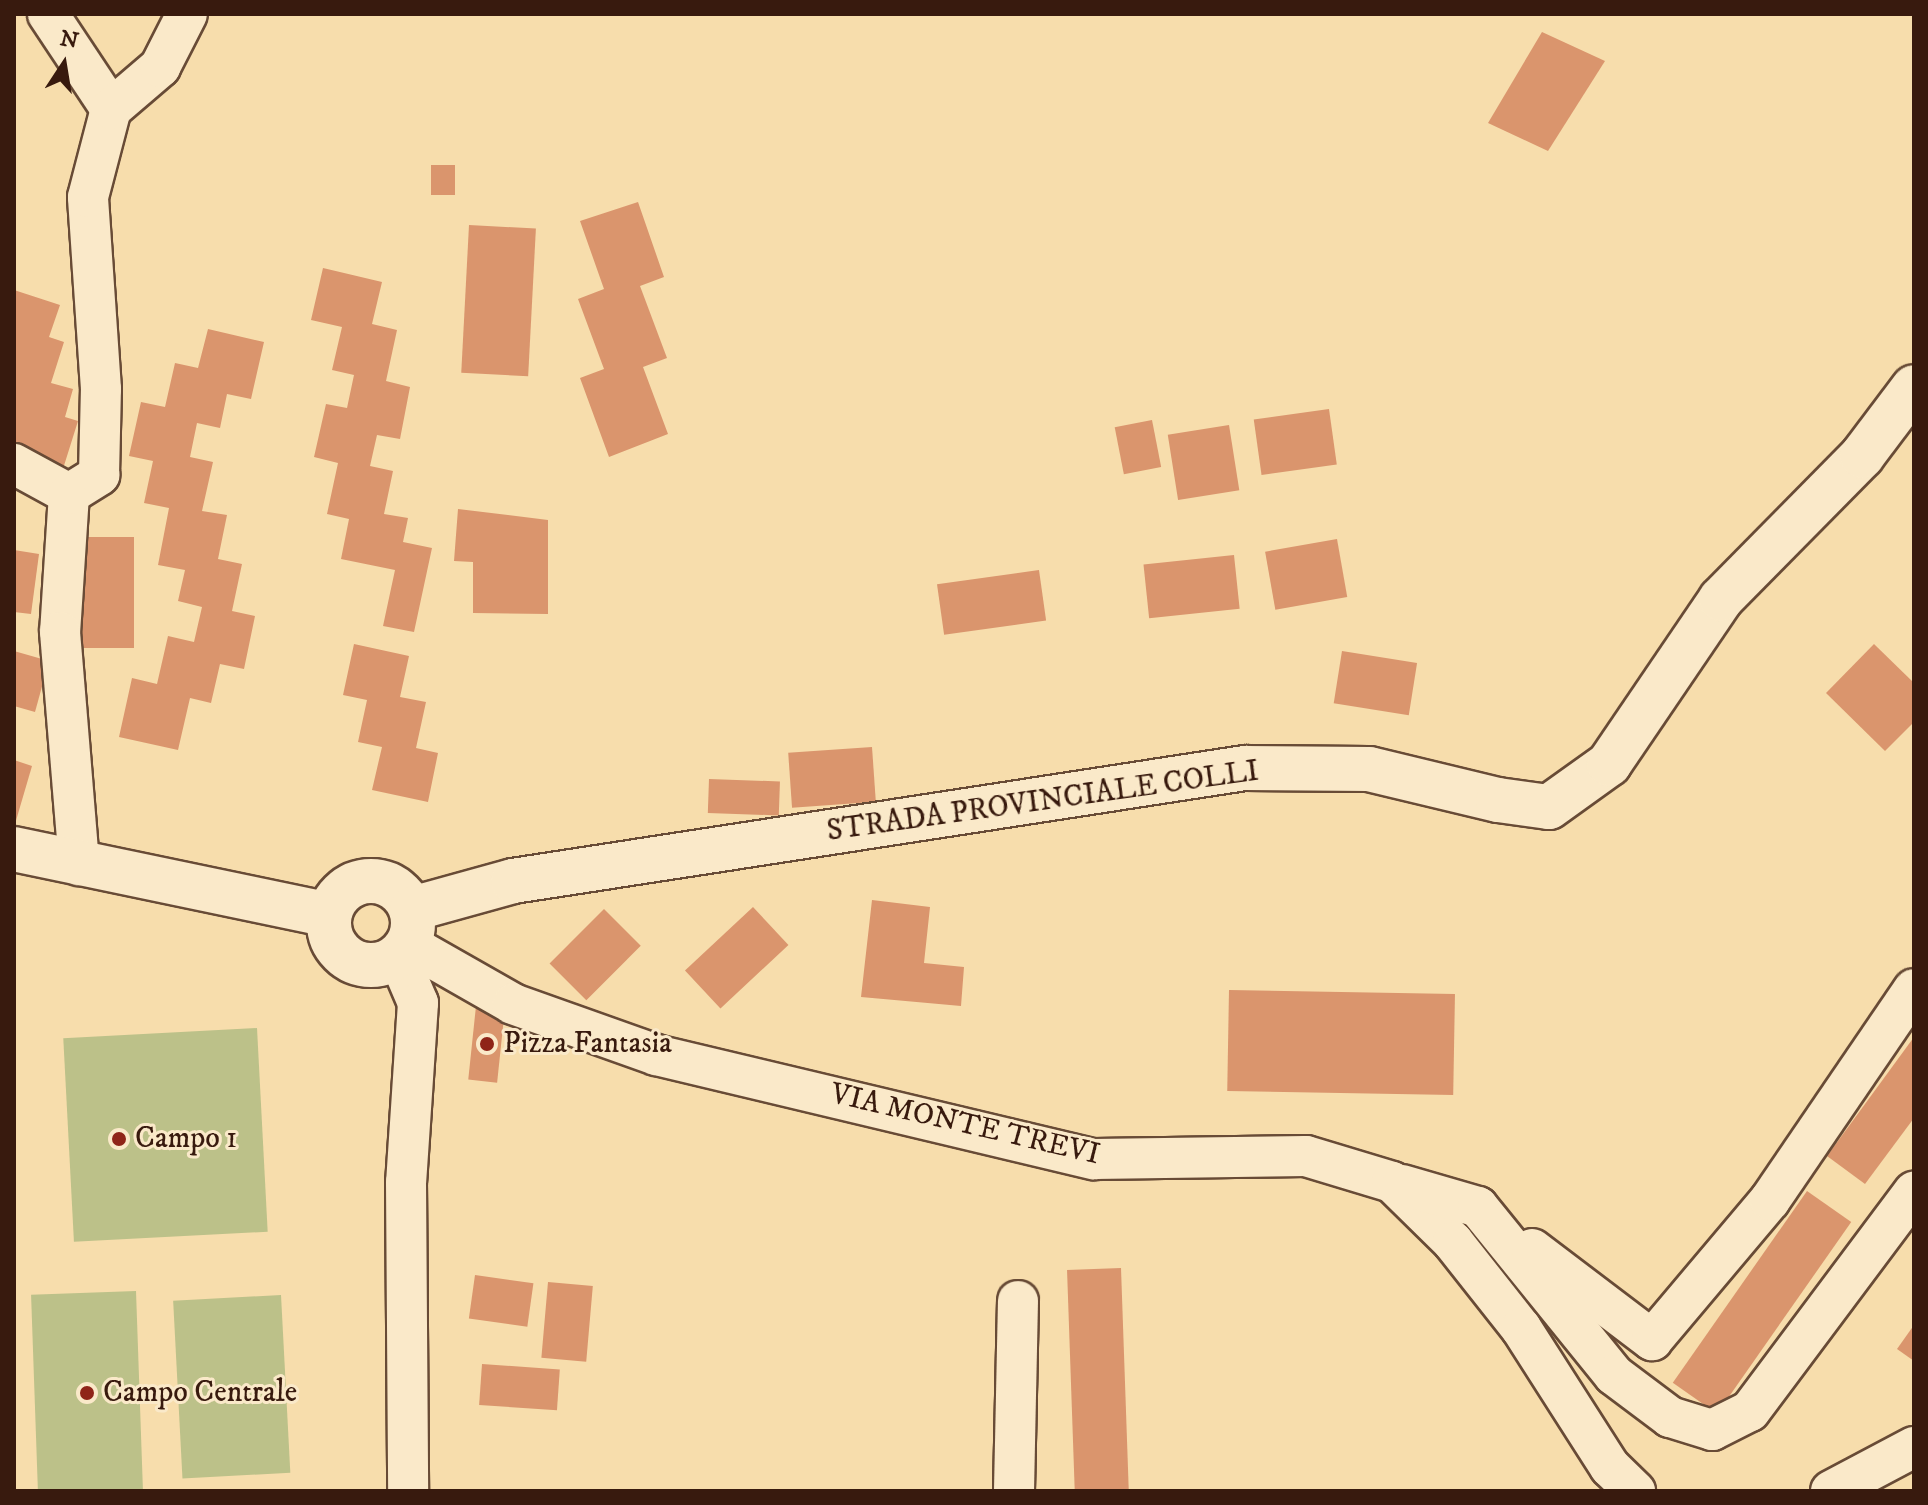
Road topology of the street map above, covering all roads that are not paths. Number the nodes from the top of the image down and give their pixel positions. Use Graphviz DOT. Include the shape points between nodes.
graph roads {
  1 [pos="48,14"];
  2 [pos="187,14"];
  3 [pos="111,109"];
  4 [pos="1914,387"];
  5 [pos="14,464"];
  6 [pos="69,494"];
  7 [pos="14,849"];
  8 [pos="79,865"];
  9 [pos="329,915"];
  10 [pos="406,936"];
  11 [pos="1914,989"];
  12 [pos="1314,1158"];
  13 [pos="1914,1192"];
  14 [pos="1478,1207"];
  15 [pos="1018,1301"];
  16 [pos="1914,1447"];
  17 [pos="1620,1483"];
  18 [pos="408,1491"];
  19 [pos="1014,1491"];
  20 [pos="1831,1491"];
  1 -- 3 [label="street"];
  2 -- 3 [label="street" via="160,67"];
  3 -- 6 [label="street" via="88,197 101,389 99,475"];
  4 -- 10 [label="street, STRADA PROVINCIALE COLLI" via="1862,456 1721,599 1609,764 1549,807 1369,769 1245,768 513,881"];
  5 -- 6 [label="street"];
  6 -- 8 [label="street" via="60,632"];
  7 -- 8 [label="street"];
  8 -- 9 [label="street"];
  9 -- 10 [label="street" via="331,939 352,961 383,964"];
  9 -- 10 [label="street" via="337,897 360,882 390,886"];
  10 -- 12 [label="street, VIA MONTE TREVI" via="513,1004 656,1055 1094,1159"];
  10 -- 18 [label="street" via="418,1003 406,1182"];
  11 -- 14 [label="street" via="1770,1200 1652,1340"];
  12 -- 14 [label="street"];
  12 -- 17 [label="street, VIA MONTE TREVI" via="1392,1182 1434,1221 1521,1328"];
  13 -- 14 [label="street" via="1750,1411 1712,1430 1670,1417 1614,1375"];
  15 -- 19 [label="street"];
  16 -- 20 [label="street"];
}
